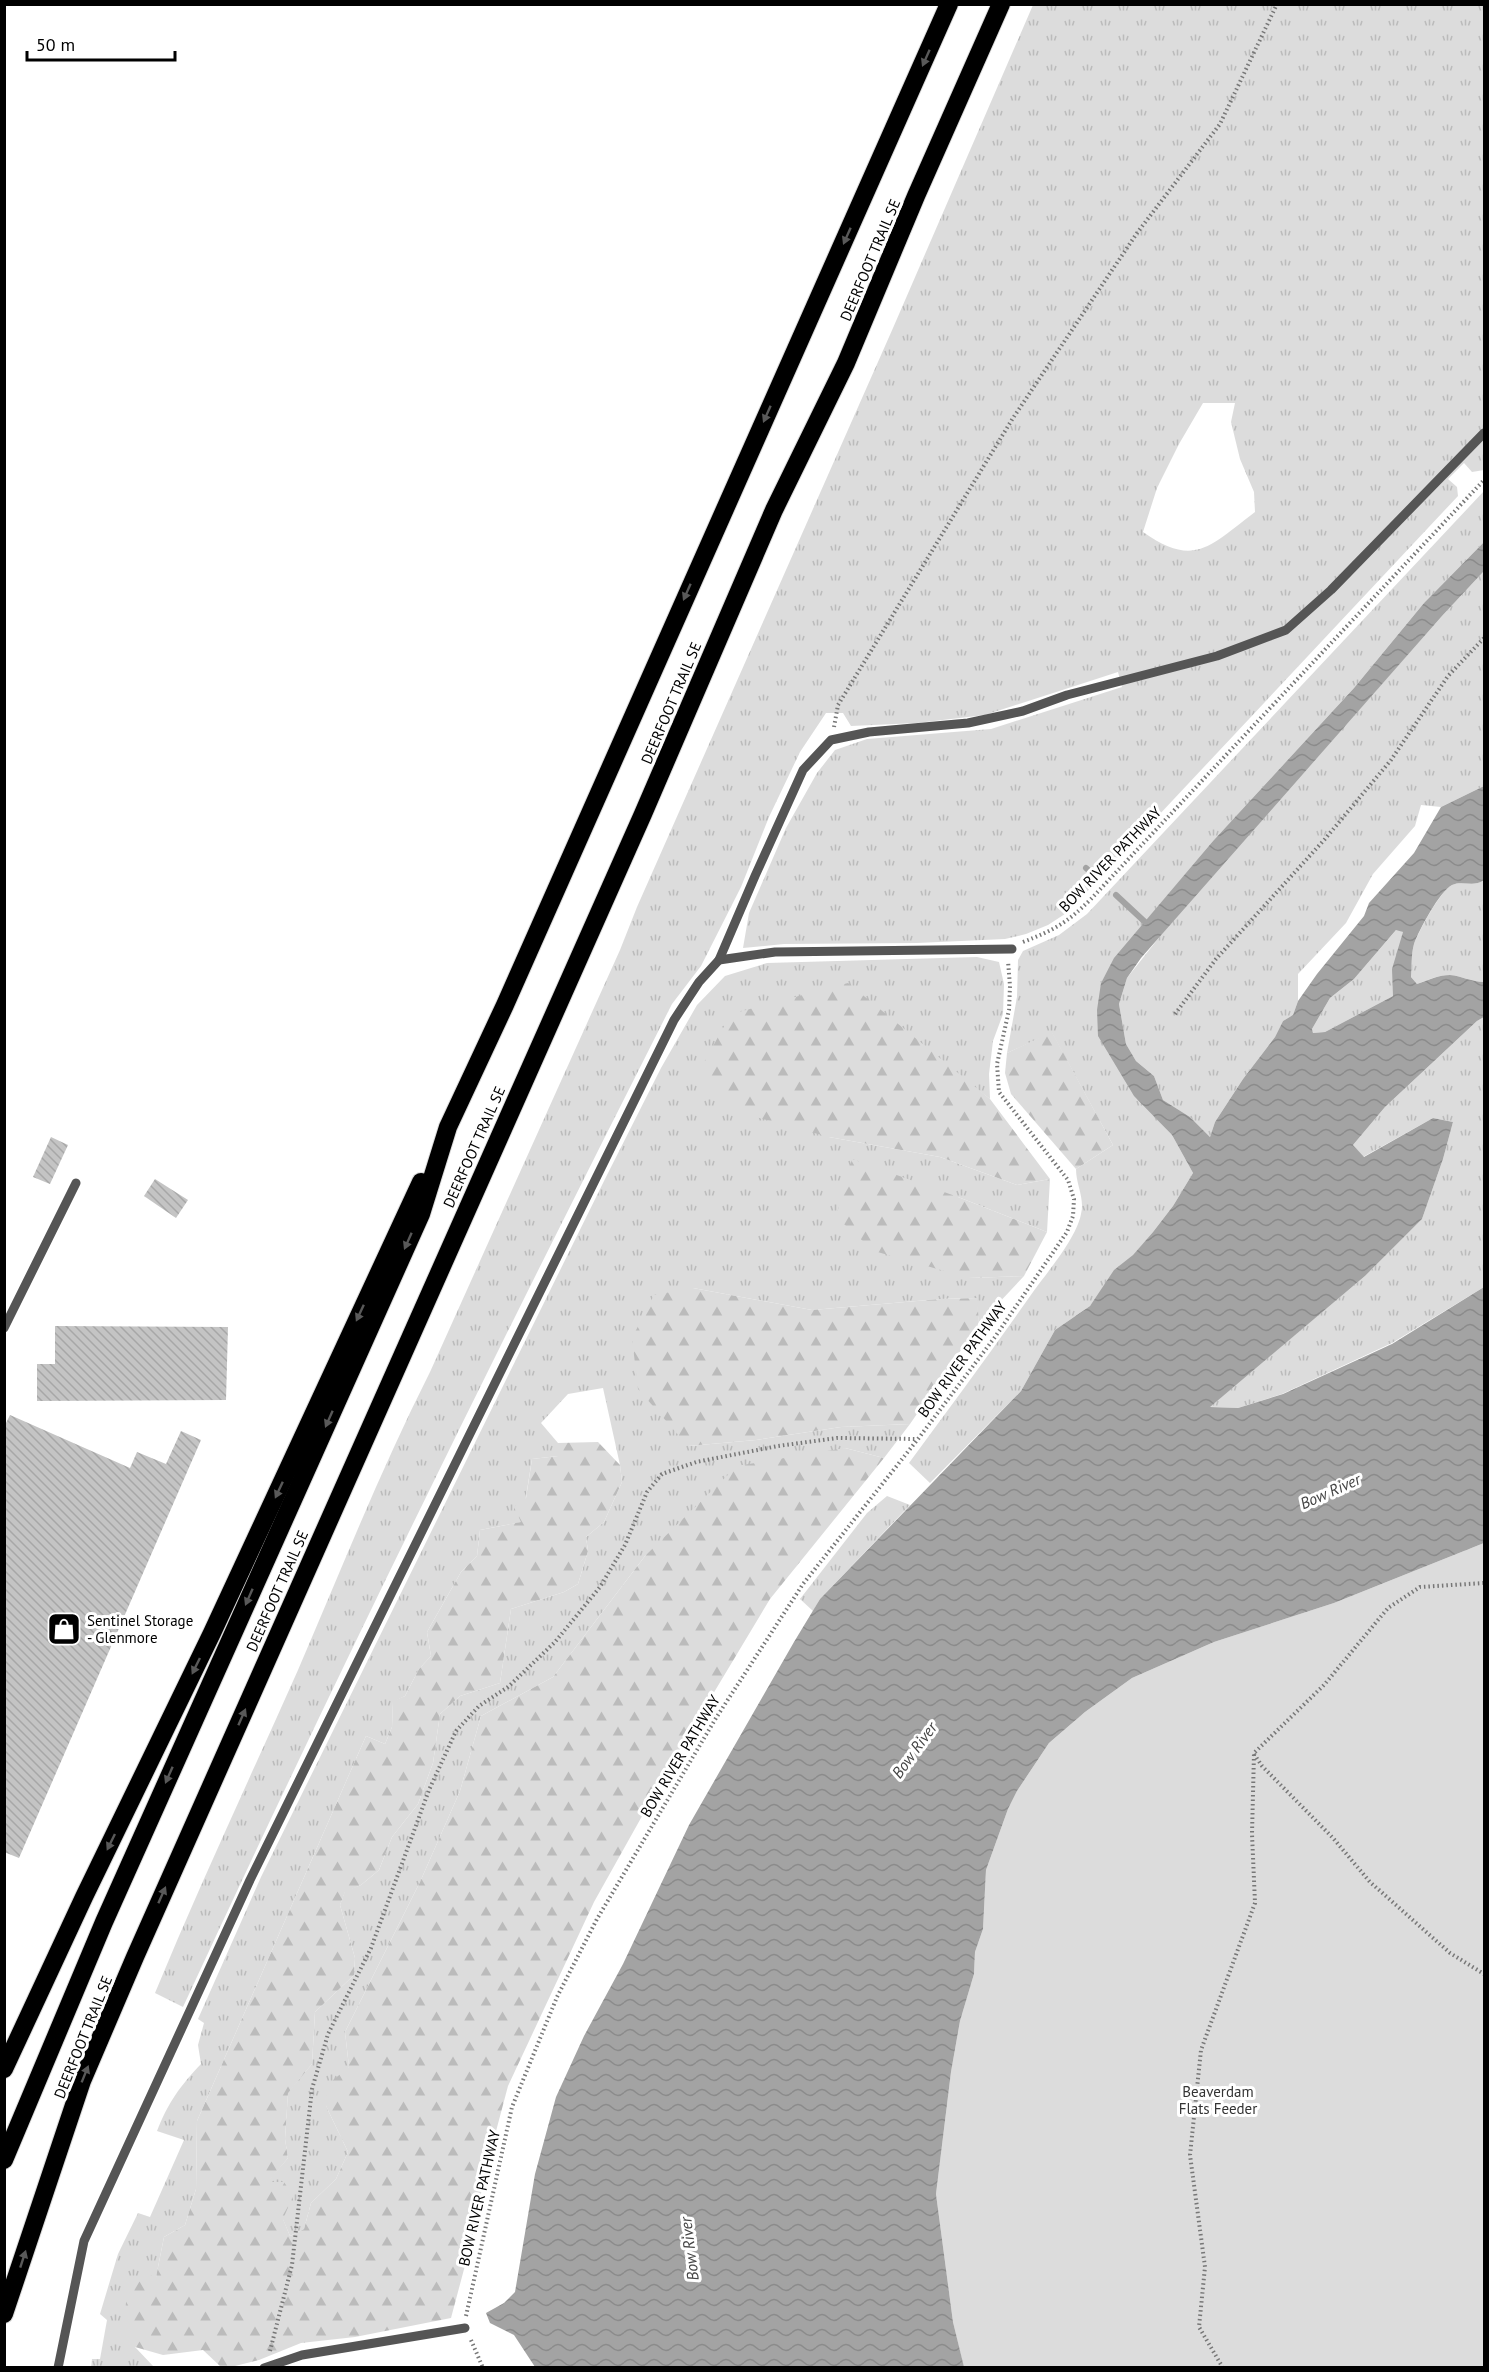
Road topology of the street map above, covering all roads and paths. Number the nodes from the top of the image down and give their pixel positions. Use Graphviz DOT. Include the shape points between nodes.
graph roads {
  1 [pos="949,4"];
  2 [pos="1001,4"];
  3 [pos="1277,4"];
  4 [pos="1485,433"];
  5 [pos="1485,480"];
  6 [pos="1485,638"];
  7 [pos="831,740"];
  8 [pos="1012,949"];
  9 [pos="719,960"];
  10 [pos="1176,1014"];
  11 [pos="448,1127"];
  12 [pos="76,1184"];
  13 [pos="4,1328"];
  14 [pos="918,1439"];
  15 [pos="1485,1583"];
  16 [pos="1254,1753"];
  17 [pos="1485,1974"];
  18 [pos="4,2069"];
  19 [pos="4,2160"];
  20 [pos="4,2314"];
  21 [pos="465,2328"];
  22 [pos="58,2367"];
  23 [pos="265,2367"];
  24 [pos="483,2367"];
  25 [pos="1223,2367"];
  1 -- 11 [label="highway, DEERFOOT TRAIL SE, one-way"];
  20 -- 2 [label="highway, DEERFOOT TRAIL SE, one-way" via="82,2080 774,510 846,363"];
  3 -- 7 [label="path" via="1220,124 1137,233 1013,418 838,705"];
  4 -- 7 [label="lane" via="1331,590 1286,630 1217,656 1067,695 1023,711 968,723 869,732"];
  5 -- 8 [label="path, BOW RIVER PATHWAY" via="1070,919"];
  6 -- 10 [label="path" via="1448,676 1391,760 1216,959"];
  7 -- 9 [label="lane" via="804,770"];
  8 -- 9 [label="lane" via="775,952"];
  8 -- 14 [label="path, BOW RIVER PATHWAY" via="1008,958 1009,1010 997,1064 999,1092 1068,1180 1074,1199 1073,1216 1067,1232 995,1337"];
  9 -- 22 [label="lane" via="674,1020 250,1880 84,2241"];
  11 -- 18 [label="highway, one-way" via="213,1633"];
  11 -- 19 [label="highway, DEERFOOT TRAIL SE, one-way" via="421,1214 104,1922"];
  12 -- 13 [label="lane"];
  14 -- 21 [label="path, BOW RIVER PATHWAY" via="803,1584 747,1670 597,1919 557,1997 512,2107"];
  14 -- 23 [label="path" via="837,1437 696,1462 662,1474 647,1492 625,1545 600,1587 555,1642 508,1687 479,1706 456,1731 429,1790 371,1948 328,2034 306,2126 292,2265"];
  15 -- 16 [label="path" via="1420,1587 1388,1608 1324,1685"];
  16 -- 17 [label="path" via="1370,1882 1450,1953"];
  16 -- 25 [label="path" via="1255,1903 1201,2050 1190,2155 1205,2267 1199,2327"];
  21 -- 23 [label="lane" via="302,2355"];
  21 -- 24 [label="path"];
}
